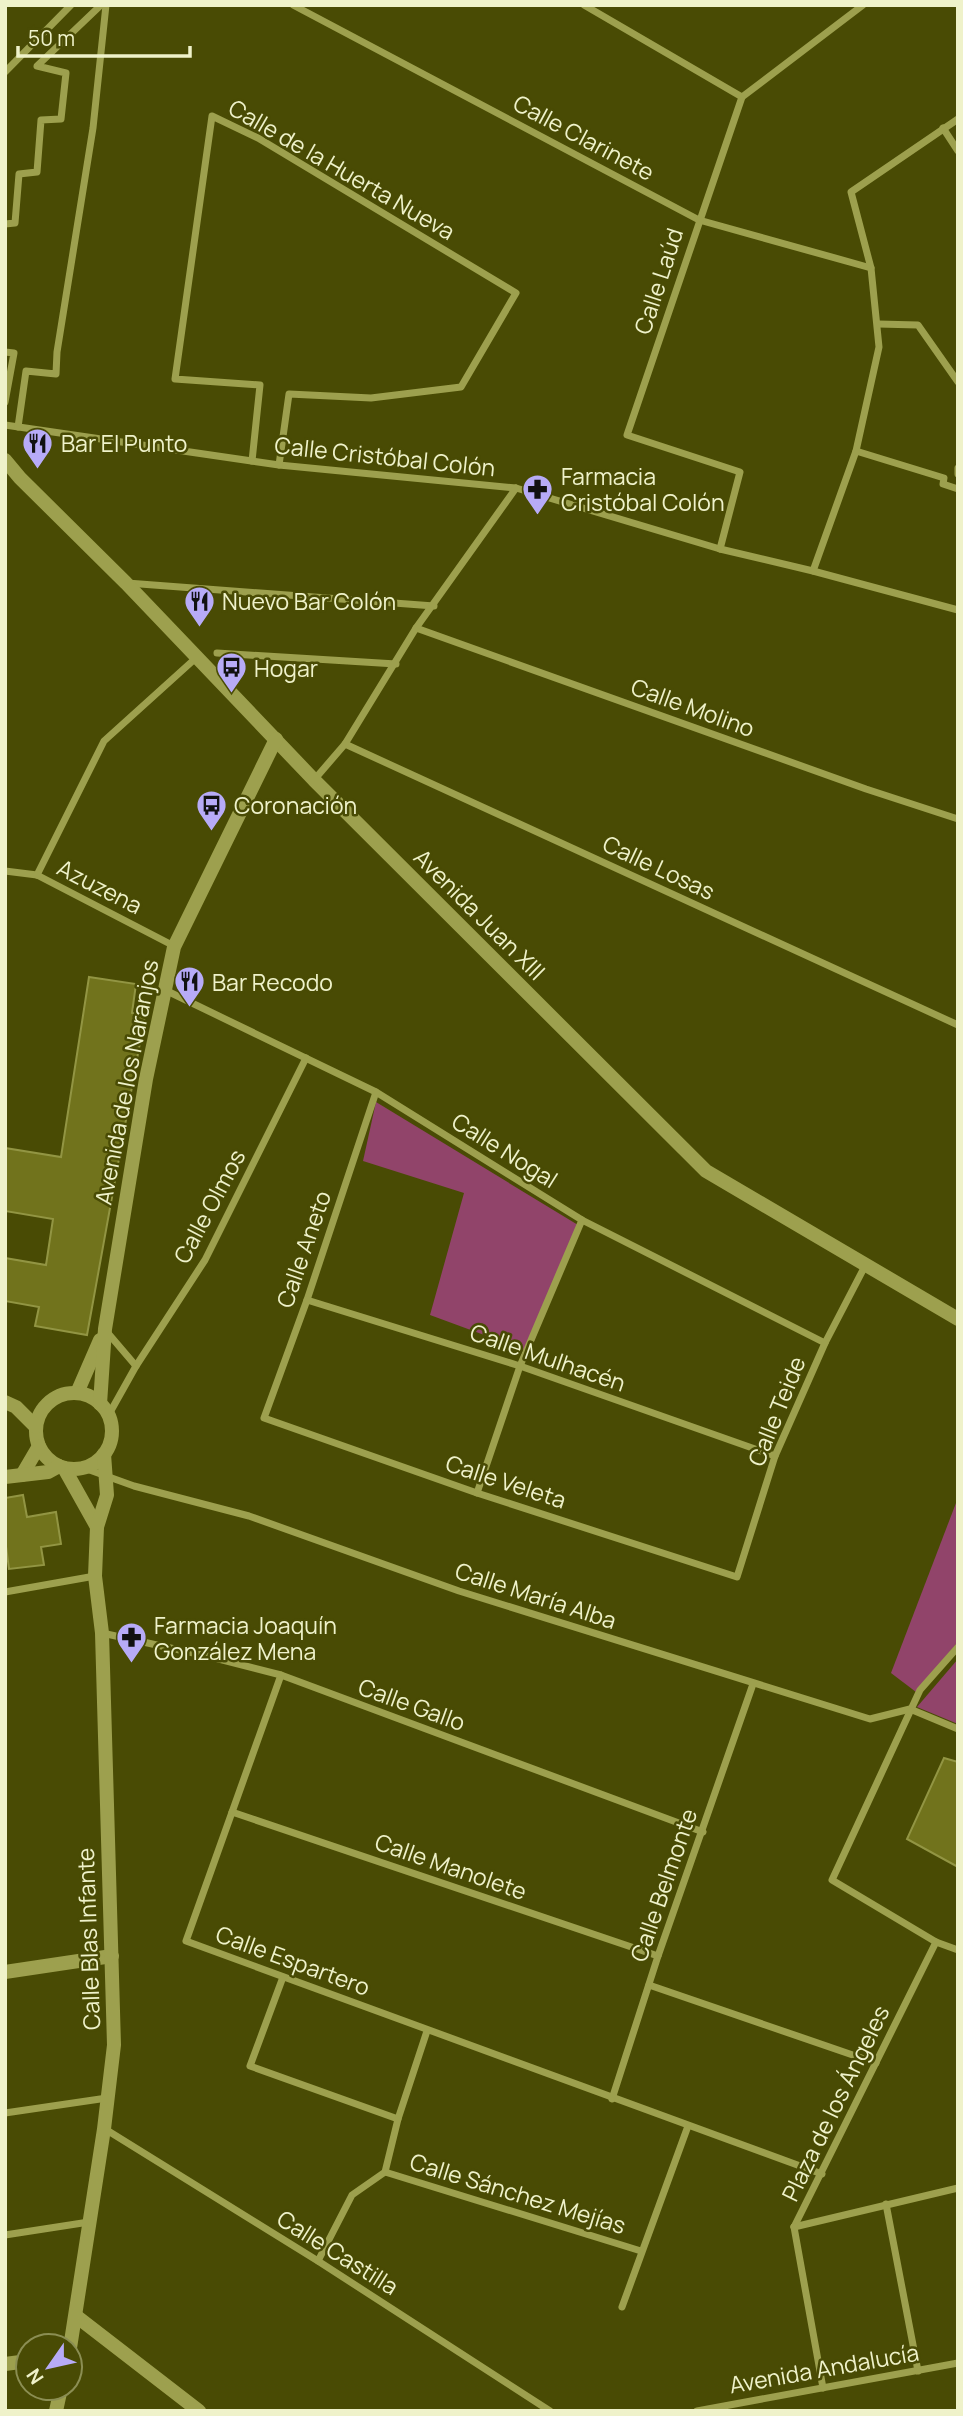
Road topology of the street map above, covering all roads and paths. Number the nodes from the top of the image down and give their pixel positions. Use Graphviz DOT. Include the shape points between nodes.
graph roads {
  1 [pos="71,5"];
  2 [pos="101,5"];
  3 [pos="107,5"];
  4 [pos="293,5"];
  5 [pos="584,5"];
  6 [pos="863,5"];
  7 [pos="5,72"];
  8 [pos="742,97"];
  9 [pos="958,118"];
  10 [pos="943,128"];
  11 [pos="958,151"];
  12 [pos="699,220"];
  13 [pos="5,224"];
  14 [pos="871,268"];
  15 [pos="878,324"];
  16 [pos="5,352"];
  17 [pos="958,382"];
  18 [pos="5,402"];
  19 [pos="5,425"];
  20 [pos="18,427"];
  21 [pos="856,450"];
  22 [pos="5,460"];
  23 [pos="252,461"];
  24 [pos="279,465"];
  25 [pos="958,468"];
  26 [pos="5,473"];
  27 [pos="958,474"];
  28 [pos="20,478"];
  29 [pos="516,488"];
  30 [pos="958,489"];
  31 [pos="720,549"];
  32 [pos="813,571"];
  33 [pos="127,583"];
  34 [pos="433,606"];
  35 [pos="958,610"];
  36 [pos="416,628"];
  37 [pos="217,653"];
  38 [pos="197,657"];
  39 [pos="396,664"];
  40 [pos="276,739"];
  41 [pos="345,744"];
  42 [pos="314,780"];
  43 [pos="958,819"];
  44 [pos="5,871"];
  45 [pos="37,875"];
  46 [pos="174,947"];
  47 [pos="165,990"];
  48 [pos="958,1025"];
  49 [pos="306,1058"];
  50 [pos="376,1092"];
  51 [pos="582,1220"];
  52 [pos="865,1266"];
  53 [pos="307,1300"];
  54 [pos="958,1319"];
  55 [pos="105,1329"];
  56 [pos="825,1343"];
  57 [pos="136,1366"];
  58 [pos="520,1366"];
  59 [pos="77,1393"];
  60 [pos="49,1403"];
  61 [pos="10,1405"];
  62 [pos="104,1410"];
  63 [pos="264,1419"];
  64 [pos="36,1427"];
  65 [pos="39,1446"];
  66 [pos="104,1454"];
  67 [pos="775,1456"];
  68 [pos="62,1467"];
  69 [pos="84,1468"];
  70 [pos="22,1475"];
  71 [pos="104,1475"];
  72 [pos="5,1477"];
  73 [pos="477,1493"];
  74 [pos="97,1527"];
  75 [pos="95,1576"];
  76 [pos="737,1577"];
  77 [pos="5,1592"];
  78 [pos="102,1633"];
  79 [pos="958,1647"];
  80 [pos="281,1675"];
  81 [pos="753,1684"];
  82 [pos="910,1709"];
  83 [pos="958,1729"];
  84 [pos="232,1812"];
  85 [pos="703,1832"];
  86 [pos="936,1942"];
  87 [pos="958,1950"];
  88 [pos="112,1956"];
  89 [pos="658,1956"];
  90 [pos="5,1972"];
  91 [pos="283,1977"];
  92 [pos="649,1985"];
  93 [pos="427,2031"];
  94 [pos="876,2063"];
  95 [pos="107,2098"];
  96 [pos="612,2099"];
  97 [pos="5,2113"];
  98 [pos="398,2119"];
  99 [pos="688,2126"];
  100 [pos="104,2129"];
  101 [pos="384,2172"];
  102 [pos="822,2174"];
  103 [pos="958,2188"];
  104 [pos="886,2204"];
  105 [pos="89,2222"];
  106 [pos="794,2227"];
  107 [pos="5,2235"];
  108 [pos="641,2251"];
  109 [pos="318,2261"];
  110 [pos="622,2307"];
  111 [pos="76,2316"];
  112 [pos="73,2332"];
  113 [pos="958,2363"];
  114 [pos="918,2371"];
  115 [pos="823,2388"];
  116 [pos="199,2411"];
  117 [pos="550,2411"];
  118 [pos="696,2411"];
  1 -- 7 [label="street"];
  2 -- 13 [label="street" via="37,66 66,73 61,119 41,120 37,172 19,174 15,223"];
  3 -- 20 [label="street" via="56,374 26,371"];
  4 -- 12 [label="street, Calle Clarinete"];
  5 -- 8 [label="street"];
  6 -- 8 [label="street"];
  8 -- 12 [label="street, Calle Laúd"];
  9 -- 10 [label="street"];
  10 -- 11 [label="street"];
  10 -- 14 [label="street" via="850,192"];
  12 -- 14 [label="street, Calle Clarinete"];
  12 -- 31 [label="street, Calle Laúd" via="627,435 740,472"];
  14 -- 15 [label="street"];
  15 -- 17 [label="street" via="918,325"];
  15 -- 21 [label="street" via="879,348"];
  16 -- 18 [label="street" via="14,353"];
  19 -- 20 [label="street, Calle Cristóbal Colón"];
  20 -- 23 [label="street, Calle Cristóbal Colón"];
  21 -- 30 [label="street" via="944,478 943,484"];
  21 -- 32 [label="street"];
  22 -- 28 [label="street, Avenida Juan XIII"];
  23 -- 24 [label="street, Calle Cristóbal Colón"];
  23 -- 24 [label="street, Calle de la Huerta Nueva" via="260,385 175,379 212,116 258,138 516,293 461,387 371,398 289,394"];
  24 -- 29 [label="street, Calle Cristóbal Colón"];
  25 -- 27 [label="street"];
  26 -- 28 [label="street, Avenida Juan XIII"];
  28 -- 33 [label="street, Avenida Juan XIII"];
  29 -- 31 [label="street, Calle Cristóbal Colón"];
  29 -- 34 [label="street"];
  31 -- 32 [label="street, Calle Cristóbal Colón"];
  32 -- 35 [label="street, Calle Cristóbal Colón"];
  33 -- 34 [label="street"];
  33 -- 38 [label="street, Avenida Juan XIII"];
  34 -- 36 [label="street"];
  36 -- 39 [label="street"];
  36 -- 43 [label="street, Calle Molino"];
  37 -- 39 [label="street"];
  38 -- 40 [label="street, Avenida Juan XIII"];
  38 -- 45 [label="street" via="103,741"];
  39 -- 41 [label="street"];
  40 -- 42 [label="street, Avenida Juan XIII"];
  40 -- 46 [label="street, Avenida de los Naranjos"];
  41 -- 42 [label="street"];
  41 -- 48 [label="street, Calle Losas"];
  42 -- 52 [label="street, Avenida Juan XIII" via="706,1171"];
  44 -- 45 [label="street, Azuzena"];
  45 -- 46 [label="street, Azuzena"];
  46 -- 47 [label="street, Avenida de los Naranjos"];
  47 -- 49 [label="street, Calle Nogal"];
  47 -- 55 [label="street, Avenida de los Naranjos"];
  49 -- 50 [label="street, Calle Nogal"];
  49 -- 57 [label="street, Calle Olmos" via="205,1259"];
  50 -- 51 [label="street, Calle Nogal"];
  50 -- 53 [label="street, Calle Aneto"];
  51 -- 56 [label="street, Calle Nogal"];
  51 -- 58 [label="street"];
  52 -- 54 [label="street, Avenida Juan XIII"];
  52 -- 56 [label="street, Calle Teide"];
  53 -- 58 [label="street, Calle Mulhacén"];
  53 -- 63 [label="street, Calle Aneto"];
  55 -- 57 [label="street"];
  55 -- 59 [label="street, Avenida de los Naranjos"];
  55 -- 62 [label="street, Avenida de los Naranjos"];
  56 -- 67 [label="street, Calle Teide"];
  57 -- 62 [label="street, Calle Olmos"];
  58 -- 67 [label="street, Calle Mulhacén"];
  58 -- 73 [label="street"];
  59 -- 60 [label="street" via="63,1394"];
  59 -- 62 [label="street" via="89,1396"];
  60 -- 61 [label="street"];
  60 -- 64 [label="street"];
  61 -- 64 [label="street"];
  62 -- 66 [label="street" via="111,1429"];
  63 -- 73 [label="street, Calle Veleta"];
  64 -- 65 [label="street"];
  65 -- 68 [label="street"];
  65 -- 70 [label="street"];
  66 -- 69 [label="street"];
  66 -- 71 [label="street, Calle Blas Infante"];
  67 -- 76 [label="street, Calle Teide"];
  68 -- 69 [label="street"];
  68 -- 70 [label="street"];
  68 -- 74 [label="street"];
  69 -- 71 [label="street, Calle María Alba"];
  70 -- 72 [label="street"];
  71 -- 74 [label="street, Calle Blas Infante" via="107,1495"];
  71 -- 81 [label="street, Calle María Alba" via="249,1516 459,1591"];
  73 -- 76 [label="street, Calle Veleta"];
  74 -- 75 [label="street, Calle Blas Infante"];
  75 -- 77 [label="street"];
  75 -- 78 [label="street, Calle Blas Infante"];
  78 -- 80 [label="street, Calle Gallo"];
  78 -- 88 [label="street, Calle Blas Infante"];
  79 -- 82 [label="street" via="920,1690"];
  80 -- 84 [label="street, Calle Espartero"];
  80 -- 85 [label="street, Calle Gallo"];
  81 -- 82 [label="street, Calle María Alba" via="870,1720"];
  81 -- 85 [label="street, Calle Belmonte"];
  82 -- 83 [label="street"];
  82 -- 86 [label="street" via="832,1880"];
  84 -- 89 [label="street, Calle Manolete"];
  84 -- 91 [label="street, Calle Espartero" via="186,1941"];
  85 -- 89 [label="street, Calle Belmonte"];
  86 -- 87 [label="street"];
  86 -- 94 [label="street, Plaza de los Ángeles"];
  88 -- 90 [label="street"];
  88 -- 95 [label="street, Calle Blas Infante" via="114,2045"];
  89 -- 92 [label="street, Calle Belmonte"];
  91 -- 93 [label="street, Calle Espartero"];
  91 -- 98 [label="street" via="250,2066"];
  92 -- 94 [label="street"];
  92 -- 96 [label="street, Calle Belmonte"];
  93 -- 96 [label="street, Calle Espartero"];
  93 -- 98 [label="street"];
  94 -- 102 [label="street, Plaza de los Ángeles"];
  95 -- 97 [label="street"];
  95 -- 100 [label="street, Calle Blas Infante"];
  96 -- 99 [label="street, Calle Espartero"];
  98 -- 101 [label="street"];
  99 -- 102 [label="street, Calle Espartero"];
  99 -- 108 [label="street"];
  100 -- 105 [label="street, Calle Blas Infante"];
  100 -- 109 [label="street, Calle Castilla"];
  101 -- 108 [label="street, Calle Sánchez Mejías"];
  101 -- 109 [label="street" via="352,2195"];
  102 -- 106 [label="street, Plaza de los Ángeles"];
  103 -- 104 [label="street, Plaza de los Ángeles"];
  104 -- 106 [label="street, Plaza de los Ángeles"];
  104 -- 114 [label="street"];
  105 -- 107 [label="street"];
  105 -- 111 [label="street, Calle Blas Infante"];
  106 -- 115 [label="street"];
  108 -- 110 [label="street"];
  109 -- 117 [label="street, Calle Castilla"];
  111 -- 112 [label="street, Calle Blas Infante"];
  111 -- 116 [label="street"];
  113 -- 114 [label="street, Avenida Andalucía"];
  114 -- 115 [label="street, Avenida Andalucía"];
  115 -- 118 [label="street, Avenida Andalucía"];
}
